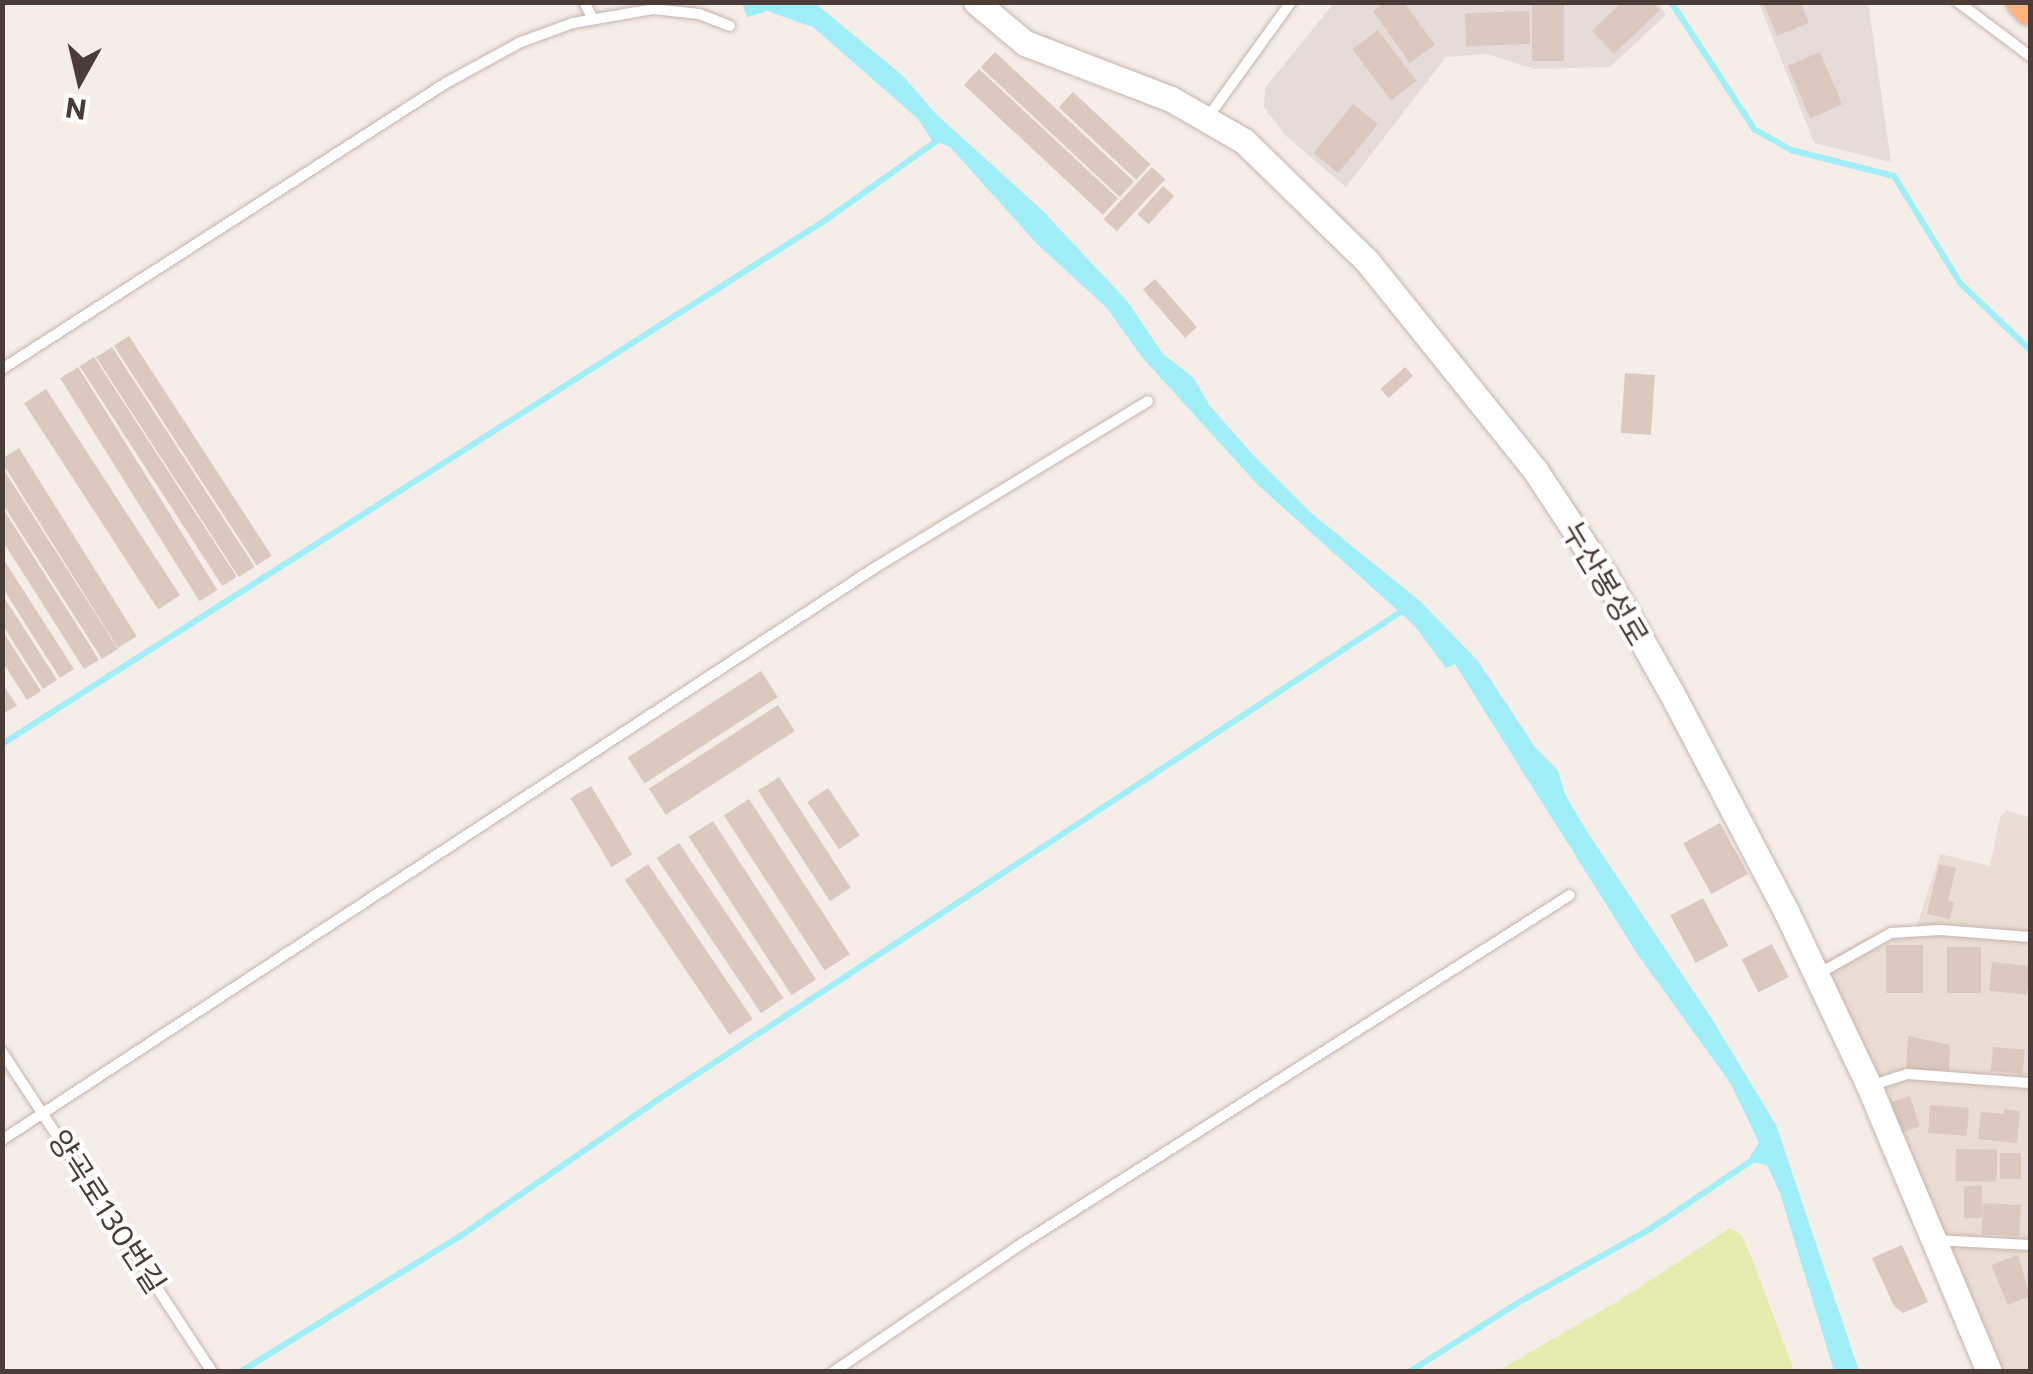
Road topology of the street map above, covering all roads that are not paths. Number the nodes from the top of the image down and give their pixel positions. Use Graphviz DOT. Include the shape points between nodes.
graph roads {
  1 [pos="584,2"];
  2 [pos="976,2"];
  3 [pos="1291,2"];
  4 [pos="1958,2"];
  5 [pos="2023,2"];
  6 [pos="2030,8"];
  7 [pos="594,19"];
  8 [pos="730,26"];
  9 [pos="2030,56"];
  10 [pos="1208,117"];
  11 [pos="2,369"];
  12 [pos="1148,402"];
  13 [pos="1570,895"];
  14 [pos="2030,936"];
  15 [pos="1817,975"];
  16 [pos="2,1052"];
  17 [pos="2030,1082"];
  18 [pos="1869,1086"];
  19 [pos="44,1113"];
  20 [pos="2,1140"];
  21 [pos="1933,1240"];
  22 [pos="2030,1245"];
  23 [pos="212,1372"];
  24 [pos="833,1372"];
  25 [pos="1990,1372"];
  1 -- 7 [label="lane"];
  2 -- 10 [label="street, 누산봉성로" via="1043,52"];
  3 -- 10 [label="lane"];
  4 -- 9 [label="lane"];
  5 -- 6 [label="highway"];
  7 -- 8 [label="lane" via="678,10"];
  7 -- 11 [label="lane" via="478,63"];
  10 -- 15 [label="street, 누산봉성로" via="1282,174 1342,233 1536,470 1672,692"];
  12 -- 19 [label="lane" via="873,569"];
  13 -- 24 [label="lane"];
  14 -- 15 [label="lane" via="1892,934"];
  15 -- 18 [label="street, 누산봉성로"];
  16 -- 19 [label="lane, 양곡로130번길"];
  17 -- 18 [label="lane" via="1907,1074"];
  18 -- 21 [label="street, 누산봉성로"];
  19 -- 20 [label="lane"];
  19 -- 23 [label="lane, 양곡로130번길"];
  21 -- 22 [label="lane"];
  21 -- 25 [label="street, 누산봉성로"];
}
